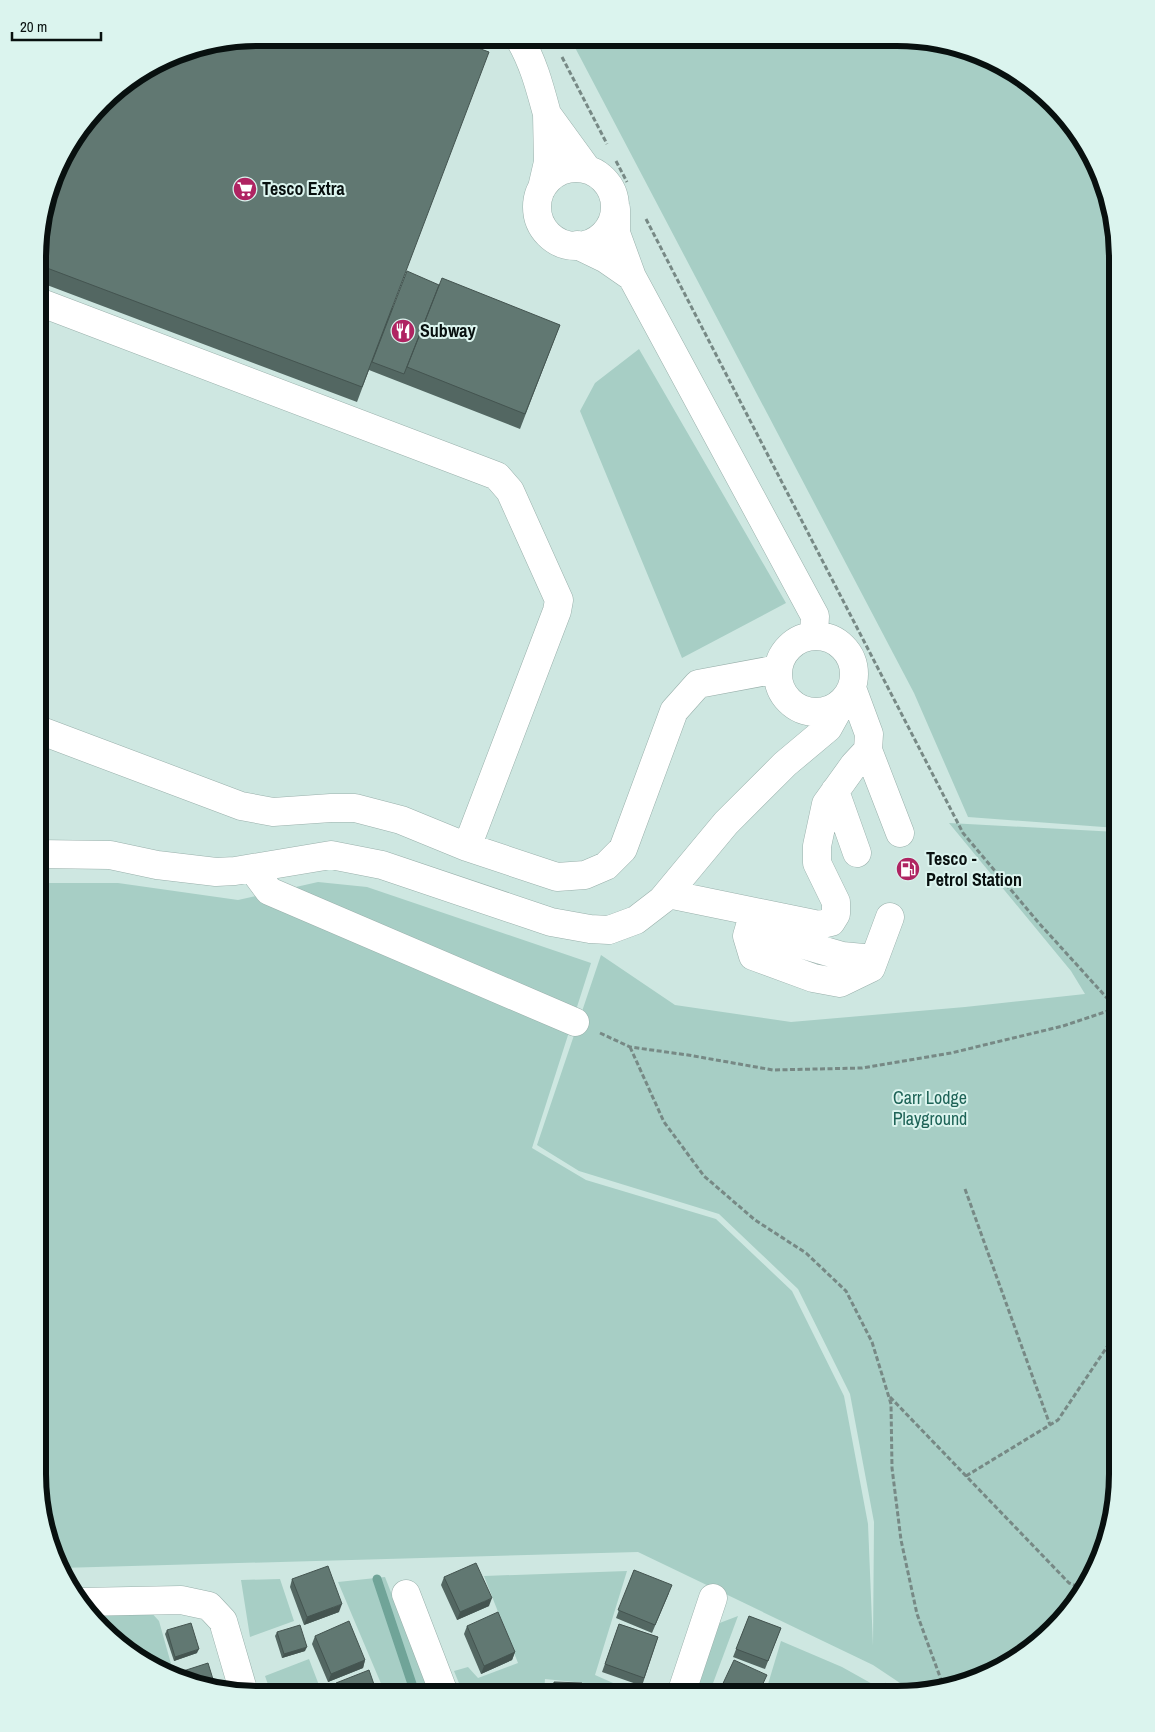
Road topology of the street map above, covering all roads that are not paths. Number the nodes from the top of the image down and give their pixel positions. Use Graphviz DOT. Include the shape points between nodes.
graph roads {
  1 [pos="524,46"];
  2 [pos="548,114"];
  3 [pos="588,169"];
  4 [pos="542,188"];
  5 [pos="623,198"];
  6 [pos="577,245"];
  7 [pos="632,277"];
  8 [pos="46,305"];
  9 [pos="814,635"];
  10 [pos="778,668"];
  11 [pos="848,695"];
  12 [pos="785,696"];
  13 [pos="46,733"];
  14 [pos="868,750"];
  15 [pos="785,764"];
  16 [pos="835,791"];
  17 [pos="900,833"];
  18 [pos="467,846"];
  19 [pos="857,852"];
  20 [pos="46,854"];
  21 [pos="252,868"];
  22 [pos="668,894"];
  23 [pos="890,917"];
  24 [pos="752,920"];
  25 [pos="576,1022"];
  26 [pos="406,1594"];
  27 [pos="713,1598"];
  28 [pos="89,1602"];
  29 [pos="241,1685"];
  30 [pos="441,1686"];
  31 [pos="685,1686"];
  1 -- 2 [label="street"];
  2 -- 3 [label="street"];
  2 -- 4 [label="street" via="548,162"];
  3 -- 4 [label="street" via="562,171"];
  3 -- 5 [label="street" via="600,175 613,193"];
  4 -- 6 [label="street" via="538,210 546,231 556,240"];
  5 -- 6 [label="street" via="608,230 597,239"];
  5 -- 7 [label="street" via="616,233"];
  6 -- 7 [label="street"];
  7 -- 9 [label="street" via="815,616"];
  8 -- 18 [label="street" via="497,476 510,490 559,600"];
  9 -- 10 [label="street" via="790,646"];
  9 -- 11 [label="street" via="831,638 850,654 855,673"];
  10 -- 12 [label="street"];
  10 -- 18 [label="street" via="698,684 674,711 622,849 606,866 585,874 557,877"];
  11 -- 12 [label="street" via="833,709 819,712 808,712"];
  11 -- 14 [label="street" via="869,734"];
  11 -- 15 [label="street" via="828,728"];
  12 -- 15 [label="street" via="793,714 796,735"];
  13 -- 18 [label="street" via="241,806 273,812 355,808 401,820"];
  14 -- 16 [label="street"];
  14 -- 17 [label="street"];
  15 -- 22 [label="street" via="726,823"];
  16 -- 19 [label="street"];
  16 -- 24 [label="street" via="826,804 817,846 817,863 836,902 834,918 819,925"];
  20 -- 21 [label="street" via="110,855 216,872"];
  21 -- 22 [label="street" via="331,855 382,865 551,922 590,929 609,930 636,920"];
  21 -- 25 [label="street" via="270,891"];
  22 -- 24 [label="street"];
  23 -- 24 [label="street" via="871,968 840,983 813,978 752,956 747,936"];
  26 -- 30 [label="street"];
  27 -- 31 [label="street"];
  28 -- 29 [label="street" via="181,1600 209,1606 222,1621"];
}
